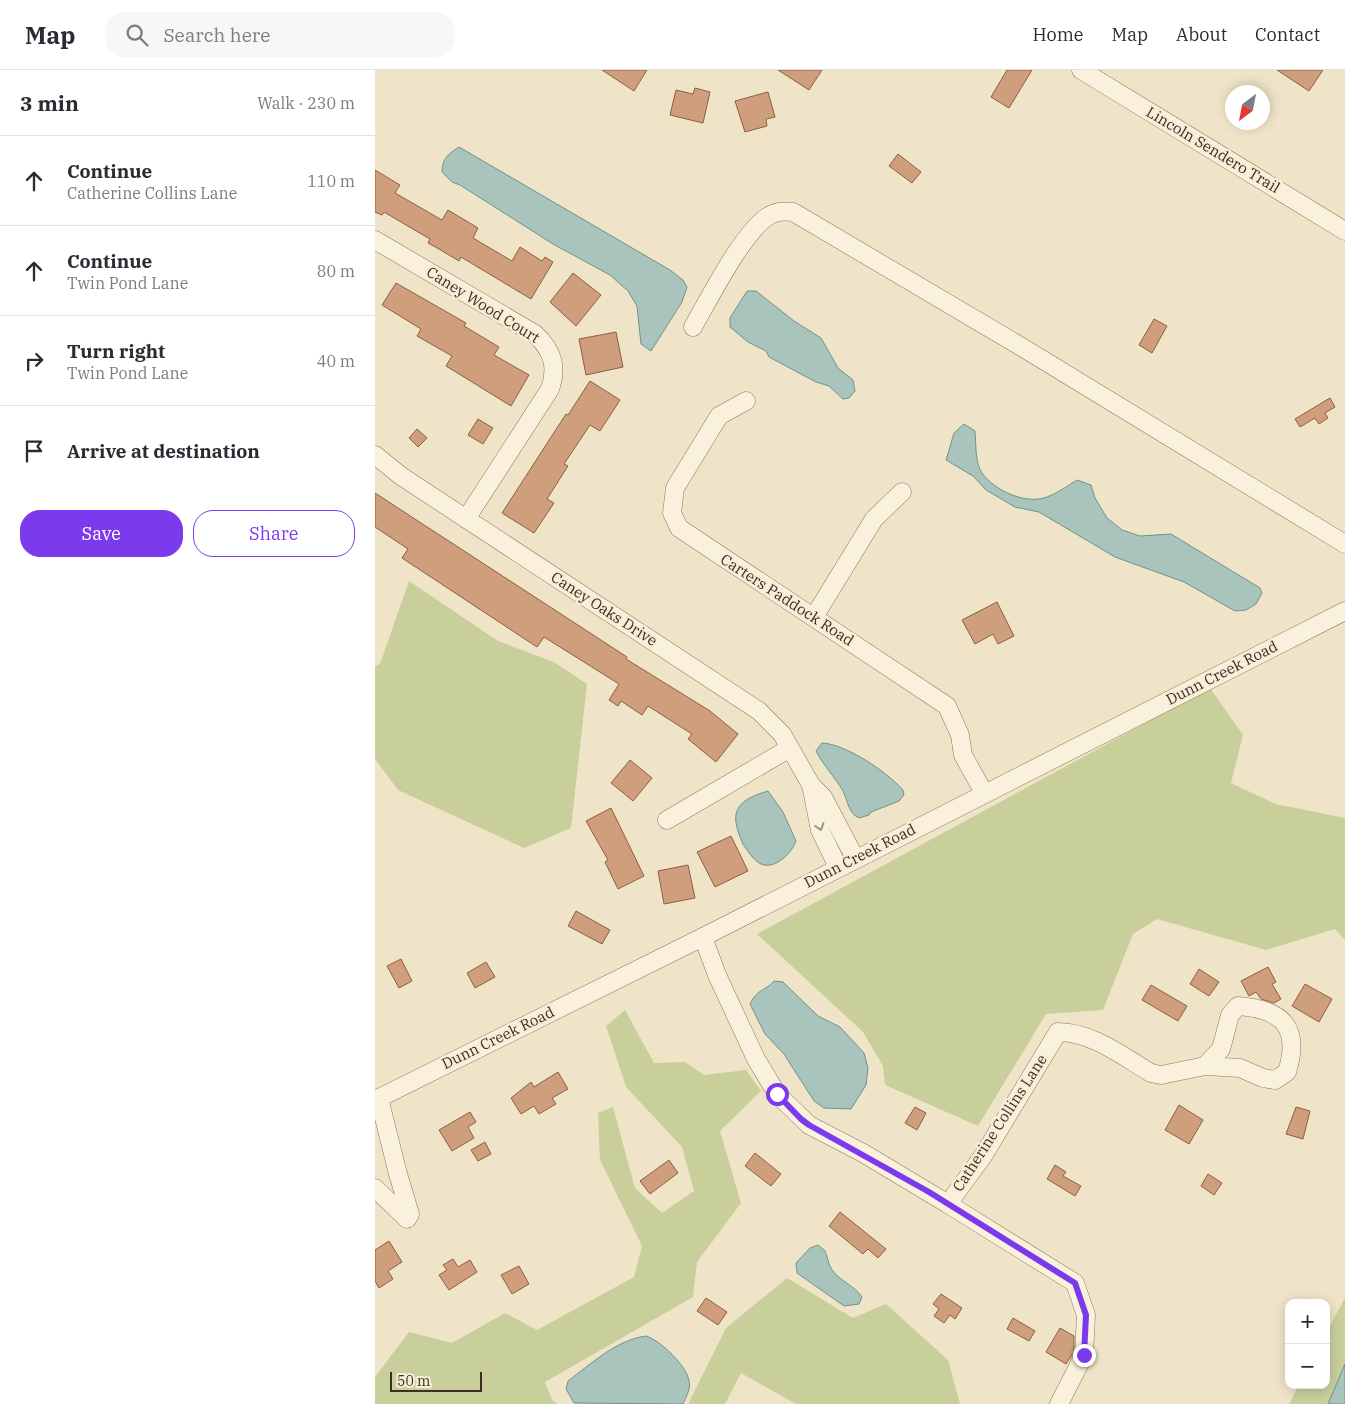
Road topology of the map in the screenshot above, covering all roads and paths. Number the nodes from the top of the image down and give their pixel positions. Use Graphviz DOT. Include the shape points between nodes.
graph roads {
  1 [pos="1081,70"];
  2 [pos="1345,230"];
  3 [pos="375,240"];
  4 [pos="693,327"];
  5 [pos="746,401"];
  6 [pos="375,455"];
  7 [pos="901,492"];
  8 [pos="466,519"];
  9 [pos="1345,544"];
  10 [pos="1345,612"];
  11 [pos="814,617"];
  12 [pos="790,748"];
  13 [pos="811,785"];
  14 [pos="984,793"];
  15 [pos="667,820"];
  16 [pos="855,858"];
  17 [pos="838,867"];
  18 [pos="703,937"];
  19 [pos="1205,1066"];
  20 [pos="377,1099"];
  21 [pos="375,1188"];
  22 [pos="948,1204"];
  23 [pos="1059,1404"];
  1 -- 2 [label="street, Lincoln Sendero Trail"];
  3 -- 8 [label="street, Caney Wood Court" via="535,334 551,353 554,378 550,389"];
  4 -- 9 [label="street" via="752,230 780,211 793,212"];
  5 -- 11 [label="street, Carters Paddock Road" via="719,416 675,488 672,513 679,528"];
  6 -- 8 [label="street, Caney Oaks Drive"];
  7 -- 11 [label="street" via="874,519"];
  8 -- 12 [label="street, Caney Oaks Drive" via="759,711 782,734"];
  10 -- 14 [label="street, Dunn Creek Road"];
  11 -- 14 [label="street, Carters Paddock Road" via="947,706 960,735 963,755"];
  12 -- 13 [label="street, Caney Oaks Drive"];
  12 -- 15 [label="street"];
  13 -- 16 [label="street, Caney Oaks Drive" via="823,797"];
  13 -- 17 [label="street, Caney Oaks Drive, one-way" via="820,830"];
  14 -- 16 [label="street, Dunn Creek Road"];
  16 -- 17 [label="street, Dunn Creek Road"];
  17 -- 18 [label="street, Dunn Creek Road"];
  18 -- 20 [label="street, Dunn Creek Road"];
  18 -- 22 [label="street, Catherine Collins Lane" via="717,976 756,1059 777,1094 809,1125"];
  19 -- 19 [label="street, Catherine Collins Lane" via="1240,1068 1275,1080 1287,1072 1293,1052 1290,1034 1280,1017 1259,1007 1238,1006 1230,1015 1221,1049"];
  19 -- 22 [label="street, Catherine Collins Lane" via="1156,1074 1075,1032 1058,1032 983,1156"];
  20 -- 21 [label="street" via="410,1214 407,1219"];
  22 -- 23 [label="street" via="1075,1283 1086,1315 1084,1355"];
}
